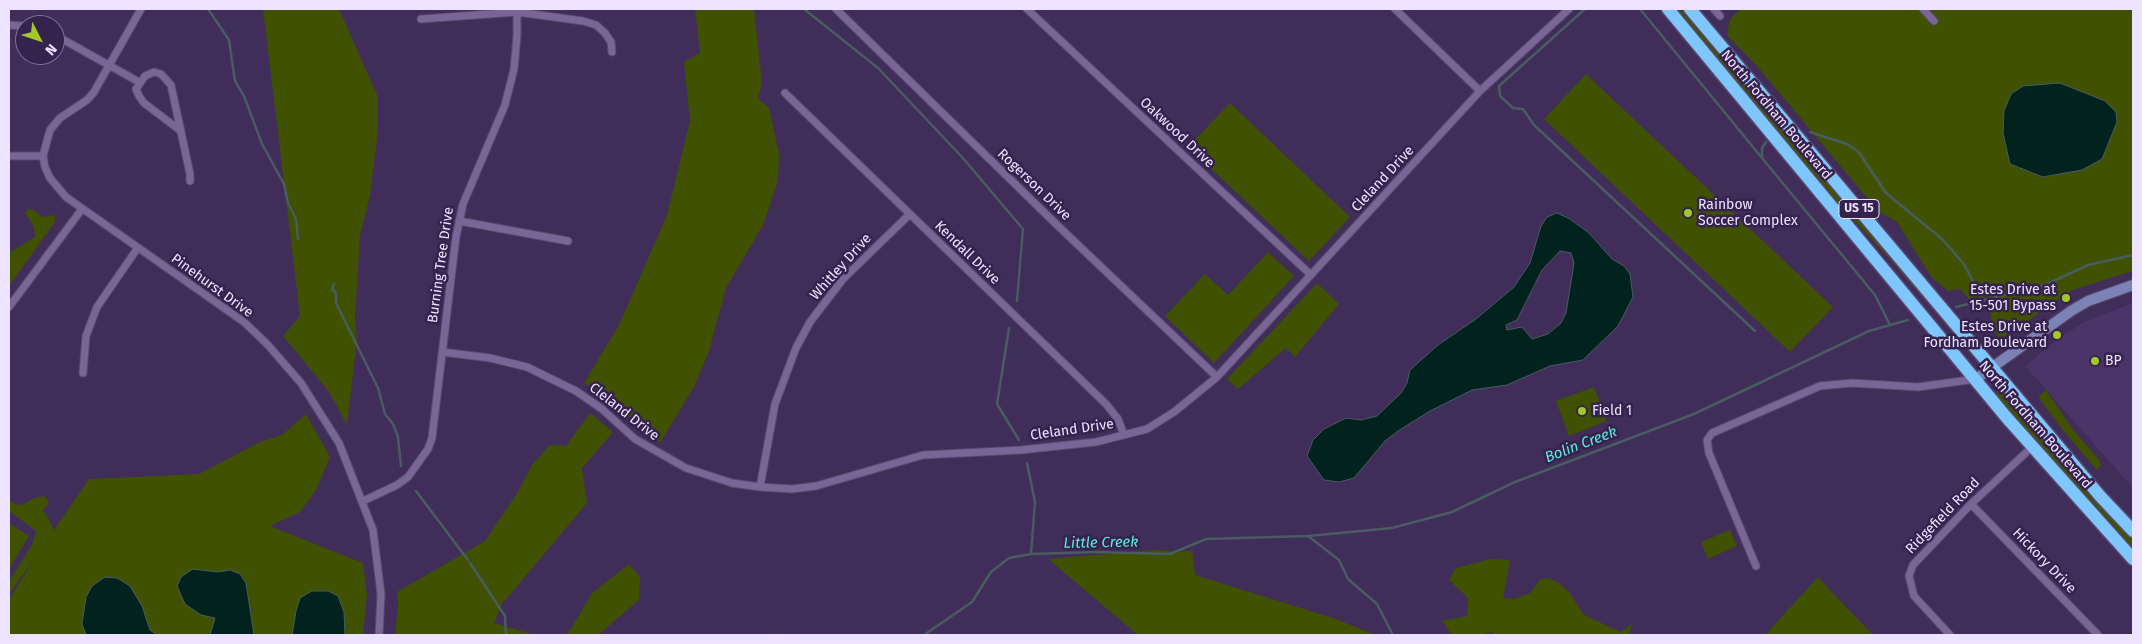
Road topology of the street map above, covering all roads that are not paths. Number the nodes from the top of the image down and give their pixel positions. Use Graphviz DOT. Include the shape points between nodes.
graph roads {
  1 [pos="141,9"];
  2 [pos="836,9"];
  3 [pos="1027,9"];
  4 [pos="1395,9"];
  5 [pos="1569,9"];
  6 [pos="1668,9"];
  7 [pos="1690,9"];
  8 [pos="1714,9"];
  9 [pos="1924,9"];
  10 [pos="517,10"];
  11 [pos="1720,16"];
  12 [pos="421,20"];
  13 [pos="1934,21"];
  14 [pos="65,41"];
  15 [pos="612,52"];
  16 [pos="110,66"];
  17 [pos="139,82"];
  18 [pos="1480,91"];
  19 [pos="785,93"];
  20 [pos="181,131"];
  21 [pos="9,156"];
  22 [pos="43,156"];
  23 [pos="190,181"];
  24 [pos="82,209"];
  25 [pos="910,214"];
  26 [pos="459,221"];
  27 [pos="568,241"];
  28 [pos="137,249"];
  29 [pos="1310,276"];
  30 [pos="2133,285"];
  31 [pos="9,307"];
  32 [pos="442,352"];
  33 [pos="1993,368"];
  34 [pos="83,374"];
  35 [pos="1217,377"];
  36 [pos="1976,379"];
  37 [pos="1124,435"];
  38 [pos="2032,447"];
  39 [pos="760,487"];
  40 [pos="363,501"];
  41 [pos="1972,504"];
  42 [pos="2133,531"];
  43 [pos="2133,559"];
  44 [pos="1756,566"];
  45 [pos="379,635"];
  46 [pos="1950,635"];
  47 [pos="2098,635"];
  1 -- 16 [label="street"];
  2 -- 35 [label="street, Rogerson Drive"];
  3 -- 29 [label="street, Oakwood Drive"];
  4 -- 18 [label="street"];
  5 -- 18 [label="street, Cleland Drive"];
  6 -- 36 [label="highway, North Fordham Boulevard / US 15"];
  7 -- 33 [label="highway, North Fordham Boulevard / US 15"];
  8 -- 11 [label="street"];
  9 -- 13 [label="street"];
  10 -- 12 [label="street"];
  10 -- 15 [label="street" via="596,25 611,42"];
  10 -- 26 [label="street, Burning Tree Drive" via="514,69 505,105 463,204"];
  14 -- 16 [label="street"];
  16 -- 17 [label="street"];
  16 -- 22 [label="street" via="90,96 60,118 50,130"];
  17 -- 20 [label="street" via="136,88 144,103"];
  17 -- 20 [label="street" via="154,72 166,78 171,85"];
  18 -- 29 [label="street, Cleland Drive"];
  19 -- 25 [label="street, Kendall Drive"];
  20 -- 23 [label="street"];
  21 -- 22 [label="street"];
  22 -- 24 [label="street, Pinehurst Drive" via="50,178"];
  24 -- 28 [label="street, Pinehurst Drive"];
  24 -- 31 [label="street"];
  25 -- 37 [label="street, Kendall Drive" via="1115,413"];
  25 -- 39 [label="street, Whitley Drive" via="843,279 810,322 796,348 775,404"];
  26 -- 27 [label="street"];
  26 -- 32 [label="street, Burning Tree Drive"];
  28 -- 34 [label="street" via="97,307 86,336"];
  28 -- 40 [label="street, Pinehurst Drive" via="244,322 290,368 339,443"];
  29 -- 35 [label="street, Cleland Drive"];
  30 -- 33 [label="main road" via="2079,306"];
  32 -- 39 [label="street, Cleland Drive" via="527,366 576,391 635,439 678,464 708,476"];
  32 -- 40 [label="street, Burning Tree Drive" via="428,448 397,486"];
  33 -- 36 [label="main road"];
  33 -- 42 [label="highway, North Fordham Boulevard / US 15"];
  35 -- 37 [label="street, Cleland Drive" via="1147,429"];
  36 -- 38 [label="highway, North Fordham Boulevard / US 15"];
  36 -- 44 [label="street" via="1918,387 1852,383 1820,386 1712,433 1708,440 1709,453"];
  37 -- 39 [label="street, Cleland Drive" via="1061,446 923,455 823,484 792,489"];
  38 -- 41 [label="street, Ridgefield Road"];
  38 -- 43 [label="highway, North Fordham Boulevard / US 15"];
  40 -- 45 [label="street, Pinehurst Drive" via="373,530 379,566"];
  41 -- 46 [label="street, Ridgefield Road" via="1922,554 1909,576 1914,596"];
  41 -- 47 [label="street, Hickory Drive"];
}
